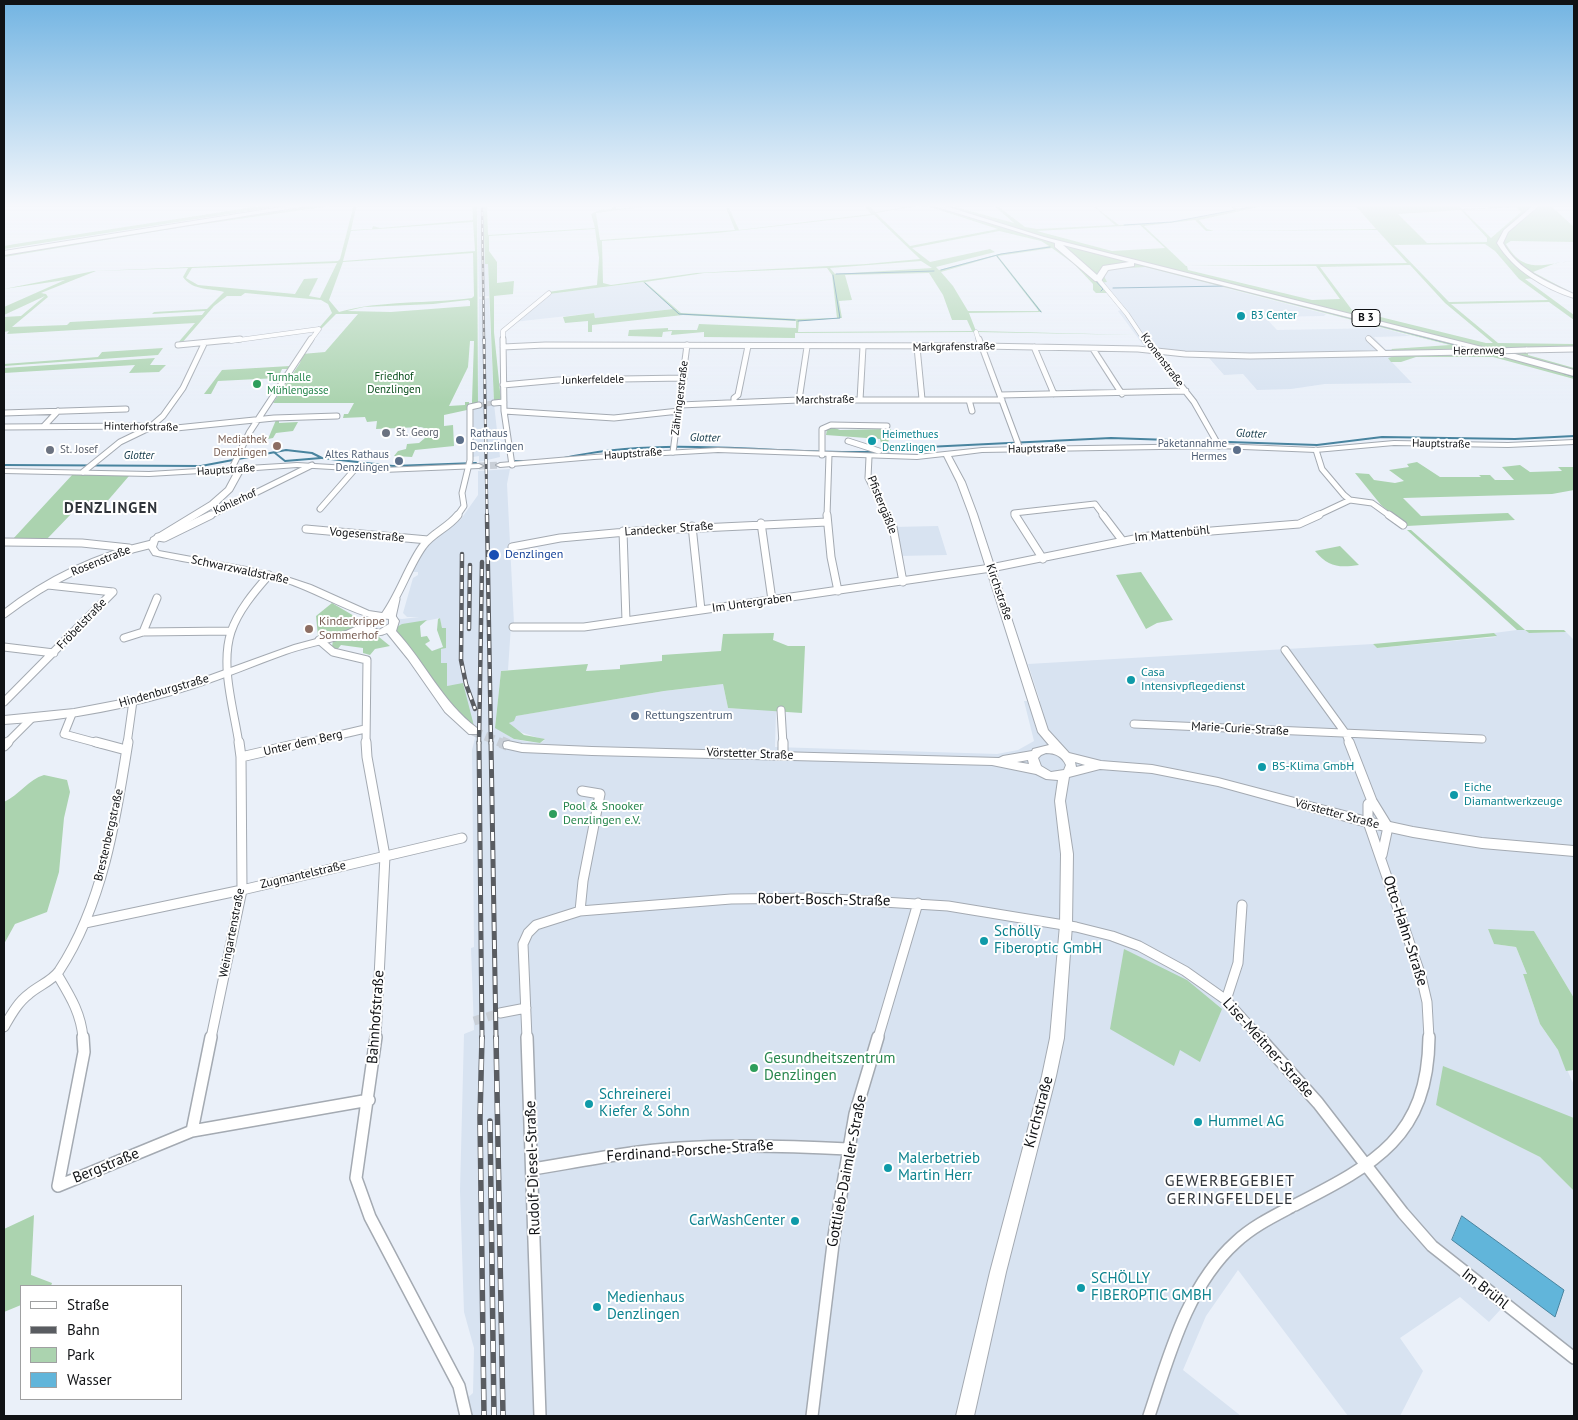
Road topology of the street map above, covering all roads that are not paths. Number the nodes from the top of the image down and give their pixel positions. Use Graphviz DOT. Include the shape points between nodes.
graph roads {
  1 [pos="1089,270"];
  2 [pos="1103,270"];
  3 [pos="1167,270"];
  4 [pos="1174,270"];
  5 [pos="1528,270"];
  6 [pos="1098,279"];
  7 [pos="1241,288"];
  8 [pos="549,293"];
  9 [pos="1574,296"];
  10 [pos="976,332"];
  11 [pos="1368,338"];
  12 [pos="204,344"];
  13 [pos="178,345"];
  14 [pos="687,345"];
  15 [pos="748,346"];
  16 [pos="982,346"];
  17 [pos="503,347"];
  18 [pos="807,347"];
  19 [pos="863,347"];
  20 [pos="917,347"];
  21 [pos="1034,347"];
  22 [pos="1093,349"];
  23 [pos="1574,349"];
  24 [pos="1490,350"];
  25 [pos="1152,351"];
  26 [pos="1384,353"];
  27 [pos="1504,354"];
  28 [pos="1574,373"];
  29 [pos="684,378"];
  30 [pos="503,385"];
  31 [pos="1186,392"];
  32 [pos="1054,394"];
  33 [pos="1122,394"];
  34 [pos="1001,397"];
  35 [pos="922,399"];
  36 [pos="799,400"];
  37 [pos="860,400"];
  38 [pos="969,400"];
  39 [pos="504,402"];
  40 [pos="734,402"];
  41 [pos="494,403"];
  42 [pos="479,405"];
  43 [pos="122,407"];
  44 [pos="680,408"];
  45 [pos="972,410"];
  46 [pos="58,411"];
  47 [pos="504,412"];
  48 [pos="4,413"];
  49 [pos="337,416"];
  50 [pos="257,420"];
  51 [pos="44,426"];
  52 [pos="887,426"];
  53 [pos="4,427"];
  54 [pos="149,428"];
  55 [pos="848,441"];
  56 [pos="1574,442"];
  57 [pos="1217,443"];
  58 [pos="1018,445"];
  59 [pos="674,448"];
  60 [pos="1316,450"];
  61 [pos="879,451"];
  62 [pos="824,452"];
  63 [pos="948,455"];
  64 [pos="869,457"];
  65 [pos="512,462"];
  66 [pos="469,464"];
  67 [pos="312,465"];
  68 [pos="500,465"];
  69 [pos="479,466"];
  70 [pos="88,467"];
  71 [pos="240,469"];
  72 [pos="355,469"];
  73 [pos="231,470"];
  74 [pos="4,471"];
  75 [pos="1350,500"];
  76 [pos="320,509"];
  77 [pos="827,522"];
  78 [pos="760,524"];
  79 [pos="1403,525"];
  80 [pos="692,526"];
  81 [pos="306,529"];
  82 [pos="623,532"];
  83 [pos="155,540"];
  84 [pos="428,540"];
  85 [pos="1122,540"];
  86 [pos="4,542"];
  87 [pos="512,547"];
  88 [pos="129,548"];
  89 [pos="1043,559"];
  90 [pos="991,568"];
  91 [pos="269,575"];
  92 [pos="903,582"];
  93 [pos="48,585"];
  94 [pos="838,591"];
  95 [pos="156,598"];
  96 [pos="772,600"];
  97 [pos="701,610"];
  98 [pos="358,611"];
  99 [pos="4,614"];
  100 [pos="384,616"];
  101 [pos="626,622"];
  102 [pos="513,627"];
  103 [pos="371,628"];
  104 [pos="391,628"];
  105 [pos="231,631"];
  106 [pos="143,632"];
  107 [pos="124,638"];
  108 [pos="319,640"];
  109 [pos="4,647"];
  110 [pos="1285,650"];
  111 [pos="408,652"];
  112 [pos="54,653"];
  113 [pos="228,672"];
  114 [pos="133,701"];
  115 [pos="4,702"];
  116 [pos="781,710"];
  117 [pos="72,714"];
  118 [pos="32,718"];
  119 [pos="4,720"];
  120 [pos="1134,724"];
  121 [pos="365,729"];
  122 [pos="473,730"];
  123 [pos="1043,732"];
  124 [pos="1346,734"];
  125 [pos="1482,739"];
  126 [pos="508,745"];
  127 [pos="4,746"];
  128 [pos="126,750"];
  129 [pos="1037,752"];
  130 [pos="1064,754"];
  131 [pos="783,755"];
  132 [pos="241,757"];
  133 [pos="992,761"];
  134 [pos="1101,764"];
  135 [pos="1040,772"];
  136 [pos="1066,774"];
  137 [pos="582,791"];
  138 [pos="1060,801"];
  139 [pos="1372,801"];
  140 [pos="1367,822"];
  141 [pos="1388,827"];
  142 [pos="462,838"];
  143 [pos="1574,850"];
  144 [pos="1382,855"];
  145 [pos="386,856"];
  146 [pos="242,890"];
  147 [pos="918,903"];
  148 [pos="1242,905"];
  149 [pos="580,911"];
  150 [pos="85,923"];
  151 [pos="536,925"];
  152 [pos="1066,926"];
  153 [pos="57,974"];
  154 [pos="1226,1000"];
  155 [pos="526,1008"];
  156 [pos="500,1014"];
  157 [pos="4,1027"];
  158 [pos="369,1100"];
  159 [pos="192,1131"];
  160 [pos="848,1149"];
  161 [pos="1367,1164"];
  162 [pos="533,1169"];
  163 [pos="1574,1358"];
  164 [pos="466,1416"];
  165 [pos="540,1416"];
  166 [pos="812,1416"];
  167 [pos="965,1416"];
  168 [pos="1149,1416"];
  1 -- 6 [label="highway"];
  2 -- 6 [label="highway"];
  3 -- 7 [label="highway, B 3"];
  4 -- 7 [label="highway, B 3"];
  5 -- 9 [label="main road"];
  6 -- 25 [label="street, Kronenstraße"];
  7 -- 24 [label="highway, B 3"];
  8 -- 17 [label="street" via="504,328"];
  10 -- 16 [label="street"];
  11 -- 26 [label="street"];
  12 -- 13 [label="street"];
  12 -- 50 [label="street" via="319,329"];
  12 -- 54 [label="street" via="178,396"];
  14 -- 15 [label="street, Markgrafenstraße"];
  14 -- 17 [label="street, Markgrafenstraße"];
  14 -- 29 [label="street, Zähringerstraße"];
  15 -- 18 [label="street, Markgrafenstraße"];
  15 -- 40 [label="street"];
  16 -- 20 [label="street, Markgrafenstraße"];
  16 -- 21 [label="street, Markgrafenstraße"];
  16 -- 34 [label="street"];
  17 -- 30 [label="street"];
  18 -- 19 [label="street, Markgrafenstraße"];
  18 -- 36 [label="street"];
  19 -- 20 [label="street, Markgrafenstraße"];
  19 -- 37 [label="street"];
  20 -- 35 [label="street"];
  21 -- 22 [label="street, Markgrafenstraße"];
  21 -- 32 [label="street"];
  22 -- 25 [label="street, Markgrafenstraße"];
  22 -- 33 [label="street"];
  23 -- 26 [label="street, Herrenweg, bridge"];
  25 -- 26 [label="street, Markgrafenstraße" via="1250,356"];
  25 -- 31 [label="street, Kronenstraße"];
  27 -- 28 [label="highway"];
  29 -- 30 [label="street, Junkerfeldele" via="558,380"];
  29 -- 44 [label="street, Zähringerstraße"];
  30 -- 39 [label="street"];
  31 -- 33 [label="street, Marchstraße"];
  31 -- 57 [label="street, Kronenstraße"];
  32 -- 33 [label="street, Marchstraße"];
  32 -- 34 [label="street, Marchstraße"];
  34 -- 38 [label="street, Marchstraße"];
  34 -- 58 [label="street"];
  35 -- 37 [label="street, Marchstraße"];
  35 -- 38 [label="street, Marchstraße"];
  36 -- 37 [label="street, Marchstraße"];
  36 -- 40 [label="street, Marchstraße"];
  38 -- 45 [label="street"];
  39 -- 41 [label="street"];
  39 -- 47 [label="street"];
  40 -- 44 [label="street, Marchstraße"];
  42 -- 66 [label="street" via="470,407"];
  43 -- 46 [label="street"];
  44 -- 47 [label="street, Marchstraße" via="646,418 612,419"];
  44 -- 59 [label="street, Zähringerstraße"];
  46 -- 48 [label="street"];
  46 -- 51 [label="street"];
  47 -- 65 [label="street"];
  49 -- 50 [label="street, Hinterhofstraße"];
  50 -- 54 [label="street, Hinterhofstraße" via="173,429"];
  50 -- 73 [label="street"];
  51 -- 53 [label="street, Hinterhofstraße"];
  51 -- 54 [label="street, Hinterhofstraße"];
  52 -- 62 [label="street" via="831,426 822,429"];
  54 -- 70 [label="street" via="120,442"];
  55 -- 61 [label="street"];
  56 -- 60 [label="main road, Hauptstraße" via="1508,445 1394,443"];
  57 -- 58 [label="main road, Hauptstraße"];
  57 -- 60 [label="main road, Hauptstraße"];
  58 -- 63 [label="main road, Hauptstraße"];
  59 -- 62 [label="main road, Hauptstraße"];
  59 -- 65 [label="main road, Hauptstraße"];
  60 -- 75 [label="street" via="1330,482"];
  62 -- 64 [label="main road, Hauptstraße"];
  62 -- 77 [label="street"];
  63 -- 64 [label="main road, Hauptstraße"];
  63 -- 90 [label="main road, Kirchstraße"];
  64 -- 92 [label="street, Pfistergäßle" via="868,478 893,526"];
  65 -- 68 [label="main road, Hauptstraße"];
  66 -- 69 [label="main road, Hauptstraße"];
  66 -- 72 [label="main road, Hauptstraße"];
  66 -- 84 [label="street" via="462,493 465,503 460,513 448,528"];
  67 -- 71 [label="main road, Hauptstraße"];
  67 -- 72 [label="main road, Hauptstraße"];
  67 -- 83 [label="street, Kohlerhof"];
  70 -- 73 [label="main road, Hauptstraße" via="149,474"];
  70 -- 74 [label="main road, Hauptstraße"];
  71 -- 73 [label="main road, Hauptstraße"];
  71 -- 83 [label="main road, Rosenstraße" via="229,489 213,504"];
  72 -- 76 [label="street"];
  75 -- 79 [label="street" via="1372,503"];
  75 -- 85 [label="street, Im Mattenbühl" via="1299,524 1176,532"];
  77 -- 78 [label="street, Landecker Straße"];
  77 -- 94 [label="street" via="831,566"];
  78 -- 80 [label="street, Landecker Straße"];
  78 -- 96 [label="street"];
  80 -- 82 [label="street, Landecker Straße"];
  80 -- 97 [label="street"];
  81 -- 84 [label="street, Vogesenstraße"];
  82 -- 87 [label="street, Landecker Straße"];
  82 -- 101 [label="street"];
  83 -- 88 [label="street, Rosenstraße"];
  83 -- 91 [label="main road, Schwarzwaldstraße" via="156,553"];
  84 -- 100 [label="street"];
  85 -- 89 [label="street, Im Mattenbühl"];
  85 -- 89 [label="street" via="1096,504 1014,513"];
  86 -- 88 [label="street" via="74,542"];
  88 -- 93 [label="street, Rosenstraße"];
  89 -- 90 [label="street, Im Mattenbühl"];
  90 -- 92 [label="street, Im Untergraben"];
  90 -- 123 [label="main road, Kirchstraße"];
  91 -- 98 [label="main road, Schwarzwaldstraße" via="318,591"];
  91 -- 105 [label="street" via="250,596"];
  92 -- 94 [label="street, Im Untergraben"];
  93 -- 99 [label="street, Rosenstraße"];
  93 -- 112 [label="street, Fröbelstraße" via="113,592"];
  94 -- 96 [label="street, Im Untergraben"];
  95 -- 106 [label="street"];
  96 -- 97 [label="street, Im Untergraben"];
  97 -- 101 [label="street, Im Untergraben"];
  98 -- 100 [label="main road, Schwarzwaldstraße"];
  98 -- 103 [label="main road, Schwarzwaldstraße"];
  100 -- 103 [label="main road"];
  100 -- 104 [label="main road" via="394,622"];
  101 -- 102 [label="street, Im Untergraben" via="584,627"];
  103 -- 104 [label="main road"];
  103 -- 108 [label="main road" via="354,637"];
  103 -- 111 [label="main road"];
  104 -- 111 [label="main road" via="390,632"];
  105 -- 106 [label="street"];
  105 -- 113 [label="street, Weingartenstraße"];
  106 -- 107 [label="street"];
  108 -- 113 [label="main road, Hindenburgstraße"];
  108 -- 121 [label="street, Bahnhofstraße" via="333,652 368,660"];
  109 -- 112 [label="street"];
  110 -- 124 [label="street"];
  111 -- 122 [label="main road" via="450,711"];
  112 -- 115 [label="street, Fröbelstraße"];
  113 -- 114 [label="main road, Hindenburgstraße"];
  113 -- 132 [label="street, Weingartenstraße"];
  114 -- 117 [label="main road, Hindenburgstraße"];
  114 -- 128 [label="street, Brestenbergstraße"];
  116 -- 131 [label="street"];
  117 -- 118 [label="main road, Hindenburgstraße"];
  117 -- 128 [label="street" via="64,734"];
  118 -- 119 [label="main road, Hindenburgstraße"];
  118 -- 127 [label="street"];
  120 -- 124 [label="street, Marie-Curie-Straße"];
  121 -- 132 [label="street, Unter dem Berg"];
  121 -- 145 [label="street, Bahnhofstraße" via="367,757"];
  123 -- 129 [label="main road, Kirchstraße"];
  123 -- 130 [label="main road, Kirchstraße"];
  124 -- 125 [label="street, Marie-Curie-Straße"];
  124 -- 139 [label="street"];
  126 -- 131 [label="main road, Vörstetter Straße" via="574,751"];
  128 -- 150 [label="street, Brestenbergstraße" via="104,868"];
  129 -- 130 [label="main road" via="1051,748"];
  129 -- 133 [label="main road, Vörstetter Straße"];
  129 -- 135 [label="main road" via="1033,762"];
  130 -- 134 [label="main road, Vörstetter Straße"];
  130 -- 136 [label="main road" via="1071,765"];
  131 -- 133 [label="main road, Vörstetter Straße"];
  132 -- 146 [label="street, Weingartenstraße"];
  133 -- 135 [label="main road, Vörstetter Straße"];
  134 -- 136 [label="main road, Vörstetter Straße"];
  134 -- 140 [label="main road, Vörstetter Straße" via="1175,773"];
  135 -- 136 [label="main road" via="1051,777"];
  135 -- 138 [label="main road, Kirchstraße" via="1049,779"];
  136 -- 138 [label="main road, Kirchstraße"];
  137 -- 149 [label="street" via="600,794"];
  138 -- 152 [label="main road, Kirchstraße" via="1067,854"];
  139 -- 140 [label="street" via="1368,804"];
  139 -- 141 [label="street"];
  140 -- 141 [label="main road, Vörstetter Straße"];
  140 -- 144 [label="street, Otto-Hahn-Straße"];
  141 -- 143 [label="main road, Vörstetter Straße" via="1482,843"];
  141 -- 144 [label="street"];
  142 -- 145 [label="street, Zugmantelstraße"];
  144 -- 161 [label="street, Otto-Hahn-Straße" via="1426,996 1431,1041 1426,1083 1408,1125 1388,1149"];
  145 -- 146 [label="street, Zugmantelstraße"];
  145 -- 158 [label="street, Bahnhofstraße"];
  146 -- 150 [label="street, Zugmantelstraße"];
  146 -- 159 [label="street, Weingartenstraße"];
  147 -- 149 [label="street, Robert-Bosch-Straße" via="818,898 740,899"];
  147 -- 152 [label="street, Robert-Bosch-Straße" via="967,908"];
  147 -- 160 [label="street, Gottlieb-Daimler-Straße" via="855,1114"];
  148 -- 154 [label="street" via="1238,964"];
  149 -- 151 [label="street, Robert-Bosch-Straße"];
  150 -- 153 [label="street, Brestenbergstraße"];
  151 -- 155 [label="street, Rudolf-Diesel-Straße" via="523,944"];
  152 -- 154 [label="street, Lise-Meitner-Straße" via="1112,936 1146,949"];
  152 -- 167 [label="main road, Kirchstraße" via="1058,1023 1049,1076 998,1272"];
  153 -- 157 [label="street, Brestenbergstraße" via="24,998"];
  153 -- 159 [label="street, Bergstraße" via="82,1022 84,1052 58,1186"];
  154 -- 161 [label="street, Lise-Meitner-Straße" via="1281,1060"];
  155 -- 156 [label="street"];
  155 -- 162 [label="street, Rudolf-Diesel-Straße"];
  158 -- 159 [label="street, Bergstraße"];
  158 -- 164 [label="street, Bahnhofstraße" via="356,1178 370,1217 459,1386"];
  160 -- 162 [label="street, Ferdinand-Porsche-Straße" via="781,1145 685,1148 624,1153"];
  160 -- 166 [label="street, Gottlieb-Daimler-Straße"];
  161 -- 163 [label="street, Im Brühl" via="1432,1246"];
  161 -- 168 [label="street, Otto-Hahn-Straße" via="1230,1247 1199,1286"];
  162 -- 165 [label="street, Rudolf-Diesel-Straße"];
}
